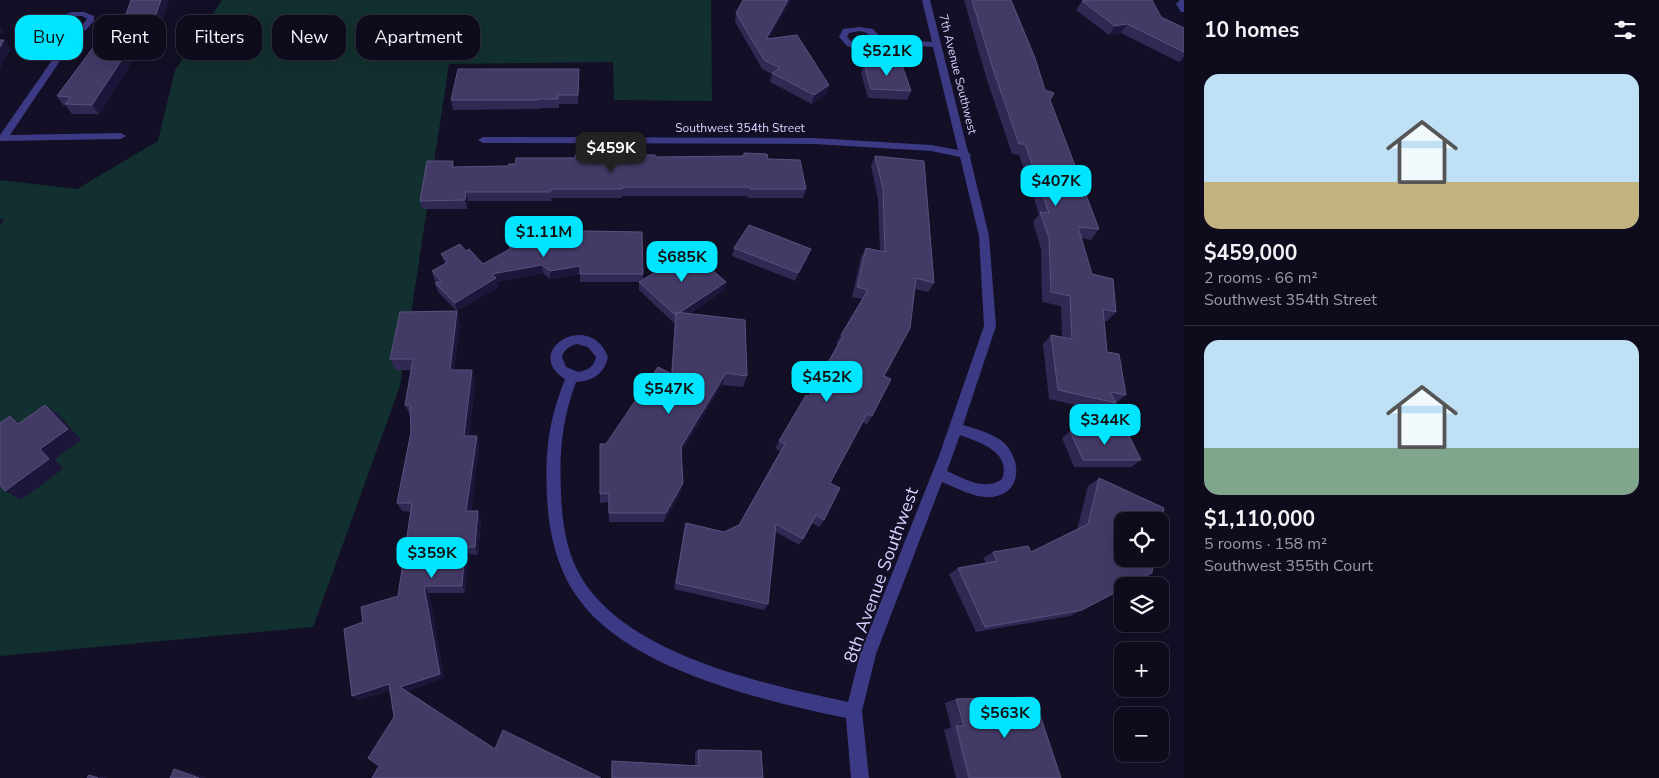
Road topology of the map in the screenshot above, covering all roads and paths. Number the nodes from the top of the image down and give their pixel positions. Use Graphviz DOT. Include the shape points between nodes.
graph roads {
  1 [pos="926,0"];
  2 [pos="1184,0"];
  3 [pos="1184,10"];
  4 [pos="879,40"];
  5 [pos="938,45"];
  6 [pos="56,60"];
  7 [pos="120,136"];
  8 [pos="1,138"];
  9 [pos="483,140"];
  10 [pos="966,154"];
  11 [pos="572,376"];
  12 [pos="955,428"];
  13 [pos="939,474"];
  14 [pos="854,712"];
  15 [pos="860,778"];
  1 -- 5 [label="street, 7th Avenue Southwest"];
  2 -- 3 [label="street" via="1180,4"];
  4 -- 5 [label="street"];
  5 -- 10 [label="street, 7th Avenue Southwest"];
  6 -- 8 [label="street"];
  7 -- 8 [label="street"];
  9 -- 10 [label="street, Southwest 354th Street" via="822,142 931,148"];
  10 -- 12 [label="street, 8th Avenue Southwest" via="984,236 990,326"];
  11 -- 14 [label="street" via="559,413 554,498 559,538 568,566 582,592 598,611 622,630 704,673 755,690"];
  12 -- 13 [label="street, 8th Avenue Southwest"];
  12 -- 13 [label="street" via="998,446 1010,464 1012,474 1009,482 993,491"];
  13 -- 14 [label="street, 8th Avenue Southwest" via="868,654"];
  14 -- 15 [label="street, 8th Avenue Southwest"];
}
